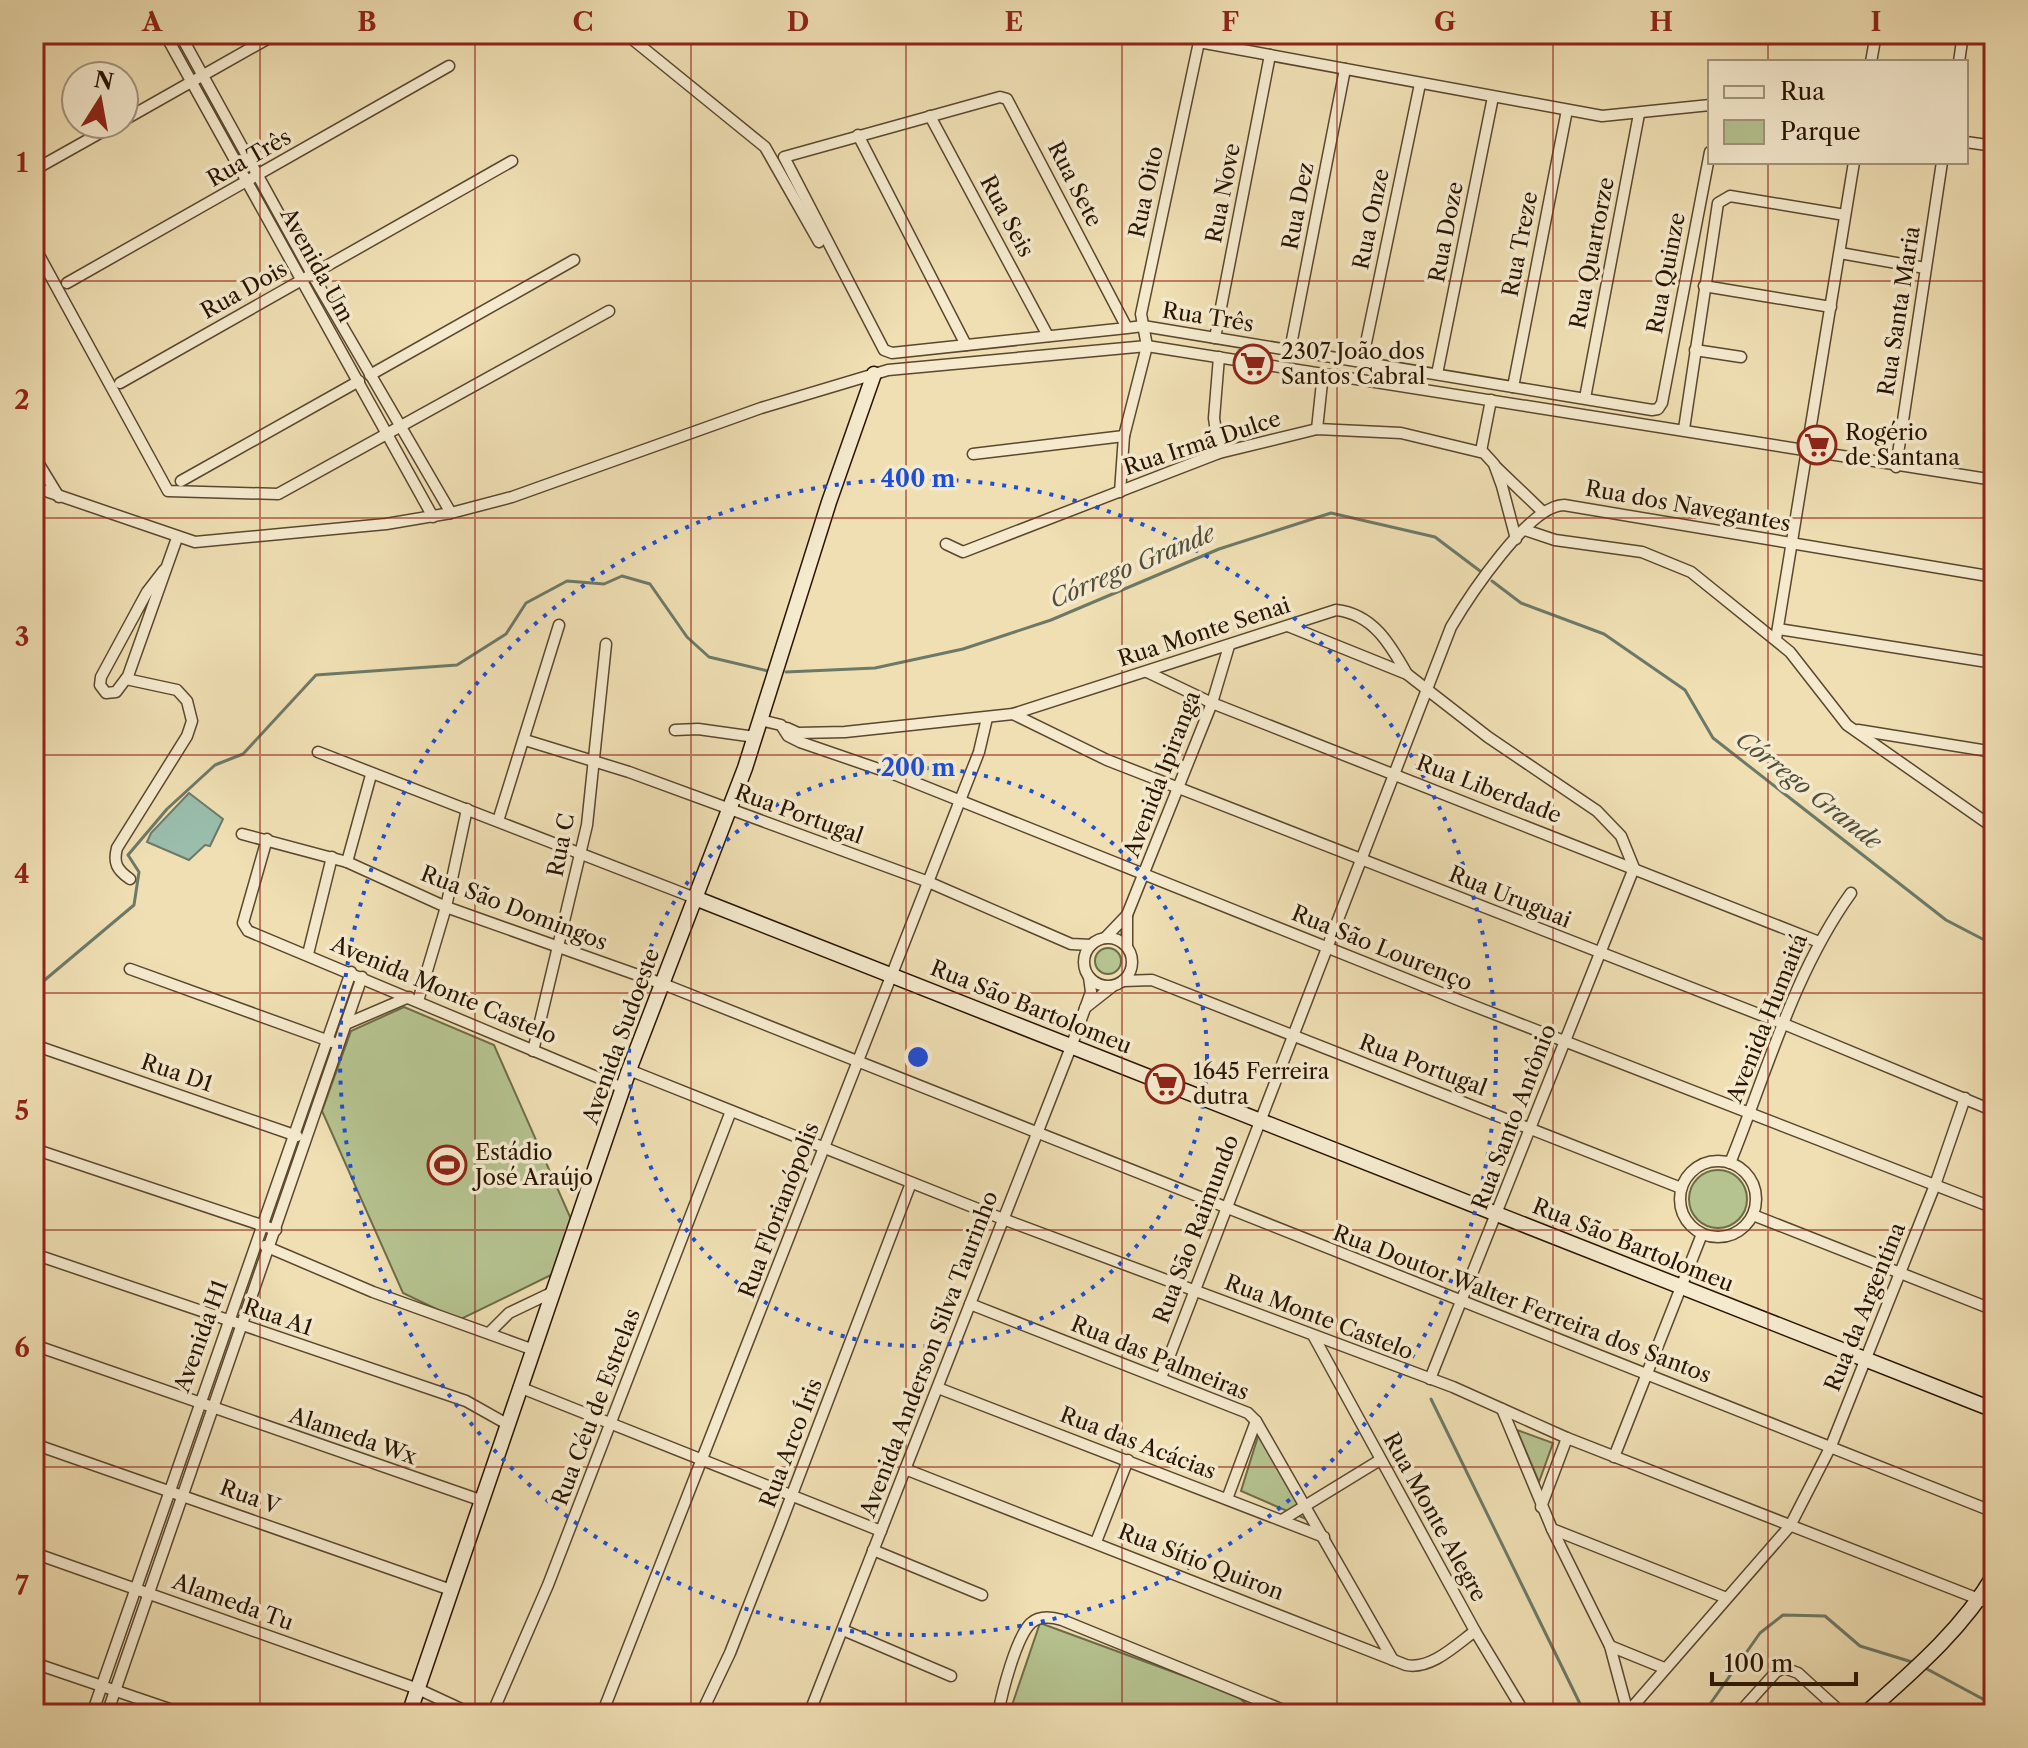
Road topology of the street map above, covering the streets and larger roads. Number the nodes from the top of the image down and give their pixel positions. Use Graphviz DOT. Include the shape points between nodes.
graph roads {
  1 [pos="46,34"];
  2 [pos="165,34"];
  3 [pos="180,34"];
  4 [pos="276,34"];
  5 [pos="626,34"];
  6 [pos="1876,34"];
  7 [pos="1963,34"];
  8 [pos="34,41"];
  9 [pos="1270,55"];
  10 [pos="1871,60"];
  11 [pos="1959,60"];
  12 [pos="449,66"];
  13 [pos="1345,69"];
  14 [pos="204,75"];
  15 [pos="192,82"];
  16 [pos="1420,84"];
  17 [pos="1493,97"];
  18 [pos="1708,105"];
  19 [pos="1567,110"];
  20 [pos="140,111"];
  21 [pos="1639,114"];
  22 [pos="930,116"];
  23 [pos="858,135"];
  24 [pos="87,140"];
  25 [pos="1968,142"];
  26 [pos="1994,146"];
  27 [pos="512,161"];
  28 [pos="1708,162"];
  29 [pos="1854,164"];
  30 [pos="1942,164"];
  31 [pos="34,170"];
  32 [pos="253,179"];
  33 [pos="1845,215"];
  34 [pos="34,246"];
  35 [pos="1840,253"];
  36 [pos="574,260"];
  37 [pos="1925,268"];
  38 [pos="308,277"];
  39 [pos="67,283"];
  40 [pos="1704,286"];
  41 [pos="1831,307"];
  42 [pos="609,311"];
  43 [pos="1143,326"];
  44 [pos="1127,328"];
  45 [pos="1048,336"];
  46 [pos="1215,338"];
  47 [pos="966,345"];
  48 [pos="1147,346"];
  49 [pos="1290,350"];
  50 [pos="1695,350"];
  51 [pos="1219,357"];
  52 [pos="1741,357"];
  53 [pos="1362,362"];
  54 [pos="881,372"];
  55 [pos="1323,373"];
  56 [pos="1437,374"];
  57 [pos="370,375"];
  58 [pos="359,381"];
  59 [pos="120,383"];
  60 [pos="1513,387"];
  61 [pos="1585,398"];
  62 [pos="1491,400"];
  63 [pos="1662,403"];
  64 [pos="402,428"];
  65 [pos="1317,429"];
  66 [pos="1684,429"];
  67 [pos="390,434"];
  68 [pos="1124,436"];
  69 [pos="1481,451"];
  70 [pos="1806,452"];
  71 [pos="1219,453"];
  72 [pos="973,454"];
  73 [pos="34,456"];
  74 [pos="1494,464"];
  75 [pos="1896,467"];
  76 [pos="1994,480"];
  77 [pos="181,481"];
  78 [pos="34,487"];
  79 [pos="1120,492"];
  80 [pos="59,497"];
  81 [pos="1543,512"];
  82 [pos="451,513"];
  83 [pos="433,517"];
  84 [pos="1525,530"];
  85 [pos="177,538"];
  86 [pos="1516,539"];
  87 [pos="946,544"];
  88 [pos="1792,544"];
  89 [pos="164,570"];
  90 [pos="1994,577"];
  91 [pos="559,625"];
  92 [pos="1288,626"];
  93 [pos="1777,634"];
  94 [pos="606,644"];
  95 [pos="1229,646"];
  96 [pos="1994,663"];
  97 [pos="1147,672"];
  98 [pos="1407,674"];
  99 [pos="126,679"];
  100 [pos="1426,692"];
  101 [pos="1212,703"];
  102 [pos="1013,714"];
  103 [pos="987,718"];
  104 [pos="760,720"];
  105 [pos="781,725"];
  106 [pos="675,730"];
  107 [pos="1853,730"];
  108 [pos="755,737"];
  109 [pos="525,740"];
  110 [pos="318,752"];
  111 [pos="1994,752"];
  112 [pos="592,760"];
  113 [pos="1396,774"];
  114 [pos="371,775"];
  115 [pos="1177,788"];
  116 [pos="959,800"];
  117 [pos="467,809"];
  118 [pos="727,809"];
  119 [pos="498,821"];
  120 [pos="1994,828"];
  121 [pos="242,834"];
  122 [pos="267,839"];
  123 [pos="581,854"];
  124 [pos="332,857"];
  125 [pos="1362,860"];
  126 [pos="347,862"];
  127 [pos="1634,868"];
  128 [pos="1144,875"];
  129 [pos="130,879"];
  130 [pos="926,881"];
  131 [pos="1851,893"];
  132 [pos="695,898"];
  133 [pos="446,907"];
  134 [pos="1127,915"];
  135 [pos="1056,935"];
  136 [pos="1105,938"];
  137 [pos="1819,942"];
  138 [pos="1091,945"];
  139 [pos="1326,948"];
  140 [pos="556,949"];
  141 [pos="1130,953"];
  142 [pos="308,954"];
  143 [pos="1600,955"];
  144 [pos="1084,965"];
  145 [pos="130,969"];
  146 [pos="351,972"];
  147 [pos="892,975"];
  148 [pos="362,977"];
  149 [pos="1089,977"];
  150 [pos="1152,980"];
  151 [pos="1118,983"];
  152 [pos="663,984"];
  153 [pos="414,999"];
  154 [pos="1085,1008"];
  155 [pos="346,1024"];
  156 [pos="1784,1024"];
  157 [pos="1293,1037"];
  158 [pos="325,1040"];
  159 [pos="1565,1041"];
  160 [pos="340,1044"];
  161 [pos="34,1045"];
  162 [pos="1071,1047"];
  163 [pos="533,1051"];
  164 [pos="859,1061"];
  165 [pos="629,1070"];
  166 [pos="623,1088"];
  167 [pos="1965,1098"];
  168 [pos="731,1111"];
  169 [pos="1994,1111"];
  170 [pos="1750,1113"];
  171 [pos="1259,1121"];
  172 [pos="1531,1128"];
  173 [pos="1037,1133"];
  174 [pos="293,1135"];
  175 [pos="306,1140"];
  176 [pos="34,1149"];
  177 [pos="825,1149"];
  178 [pos="1730,1163"];
  179 [pos="911,1183"];
  180 [pos="1935,1185"];
  181 [pos="1681,1188"];
  182 [pos="1224,1208"];
  183 [pos="1994,1208"];
  184 [pos="1497,1215"];
  185 [pos="1753,1215"];
  186 [pos="1003,1219"];
  187 [pos="262,1225"];
  188 [pos="276,1230"];
  189 [pos="1702,1234"];
  190 [pos="256,1243"];
  191 [pos="269,1247"];
  192 [pos="34,1254"];
  193 [pos="1900,1274"];
  194 [pos="1683,1288"];
  195 [pos="1193,1290"];
  196 [pos="553,1292"];
  197 [pos="1463,1301"];
  198 [pos="970,1304"];
  199 [pos="1994,1310"];
  200 [pos="228,1321"];
  201 [pos="241,1326"];
  202 [pos="489,1333"];
  203 [pos="1314,1337"];
  204 [pos="34,1345"];
  205 [pos="531,1349"];
  206 [pos="1865,1361"];
  207 [pos="1648,1375"];
  208 [pos="1161,1378"];
  209 [pos="1430,1379"];
  210 [pos="519,1387"];
  211 [pos="938,1388"];
  212 [pos="199,1403"];
  213 [pos="214,1409"];
  214 [pos="1502,1409"];
  215 [pos="1994,1410"];
  216 [pos="1256,1421"];
  217 [pos="507,1424"];
  218 [pos="611,1424"];
  219 [pos="1567,1438"];
  220 [pos="34,1444"];
  221 [pos="1831,1446"];
  222 [pos="1614,1457"];
  223 [pos="704,1460"];
  224 [pos="1128,1460"];
  225 [pos="1380,1460"];
  226 [pos="905,1469"];
  227 [pos="169,1490"];
  228 [pos="183,1494"];
  229 [pos="793,1494"];
  230 [pos="1227,1499"];
  231 [pos="480,1500"];
  232 [pos="1306,1507"];
  233 [pos="1541,1507"];
  234 [pos="1994,1512"];
  235 [pos="1282,1520"];
  236 [pos="1790,1526"];
  237 [pos="1552,1529"];
  238 [pos="881,1531"];
  239 [pos="1324,1537"];
  240 [pos="1096,1542"];
  241 [pos="873,1550"];
  242 [pos="34,1553"];
  243 [pos="1994,1575"];
  244 [pos="136,1588"];
  245 [pos="451,1590"];
  246 [pos="149,1593"];
  247 [pos="982,1595"];
  248 [pos="1724,1597"];
  249 [pos="1987,1602"];
  250 [pos="843,1630"];
  251 [pos="1475,1631"];
  252 [pos="1610,1646"];
  253 [pos="1393,1660"];
  254 [pos="34,1663"];
  255 [pos="1664,1668"];
  256 [pos="951,1676"];
  257 [pos="101,1686"];
  258 [pos="418,1689"];
  259 [pos="116,1691"];
  260 [pos="813,1713"];
  261 [pos="1628,1713"];
  262 [pos="92,1714"];
  263 [pos="107,1714"];
  264 [pos="184,1714"];
  265 [pos="409,1714"];
  266 [pos="472,1714"];
  267 [pos="492,1714"];
  268 [pos="602,1714"];
  269 [pos="701,1714"];
  270 [pos="998,1714"];
  271 [pos="1293,1714"];
  272 [pos="1525,1714"];
  273 [pos="1738,1714"];
  274 [pos="1843,1714"];
  275 [pos="1865,1714"];
  1 -- 8 [label="street"];
  2 -- 15 [label="street, Avenida Um"];
  3 -- 14 [label="street, Avenida Um"];
  4 -- 14 [label="street"];
  5 -- 54 [label="street" via="765,147"];
  6 -- 10 [label="street"];
  7 -- 11 [label="street"];
  9 -- 13 [label="street"];
  9 -- 43 [label="street, Rua Oito" via="1202,41 1197,46 1141,314"];
  9 -- 46 [label="street, Rua Nove"];
  12 -- 32 [label="street, Rua Três"];
  13 -- 16 [label="street"];
  13 -- 49 [label="street, Rua Dez"];
  14 -- 15 [label="street"];
  14 -- 32 [label="street, Avenida Um"];
  15 -- 20 [label="street"];
  15 -- 32 [label="street, Avenida Um"];
  16 -- 17 [label="street"];
  16 -- 53 [label="street, Rua Onze"];
  17 -- 19 [label="street"];
  17 -- 56 [label="street, Rua Doze"];
  18 -- 21 [label="street"];
  19 -- 21 [label="street" via="1602,116"];
  19 -- 60 [label="street, Rua Treze"];
  21 -- 61 [label="street, Rua Quartorze"];
  22 -- 23 [label="street"];
  22 -- 44 [label="street, Rua Sete" via="1000,97 1010,102"];
  22 -- 45 [label="street, Rua Seis"];
  23 -- 47 [label="street"];
  23 -- 47 [label="street, Rua Três" via="786,154 784,160 884,350"];
  24 -- 31 [label="street"];
  25 -- 26 [label="street"];
  27 -- 38 [label="street, Rua Dois"];
  28 -- 63 [label="street, Rua Quinze"];
  29 -- 33 [label="street"];
  30 -- 37 [label="street, Rua Santa Maria"];
  32 -- 38 [label="street, Avenida Um"];
  32 -- 39 [label="street, Rua Três"];
  33 -- 35 [label="street"];
  33 -- 40 [label="street" via="1730,196 1718,203"];
  34 -- 67 [label="street" via="168,491 278,494"];
  35 -- 37 [label="street"];
  35 -- 41 [label="street"];
  36 -- 57 [label="street"];
  37 -- 75 [label="street, Rua Santa Maria"];
  38 -- 57 [label="street, Avenida Um"];
  38 -- 58 [label="street, Avenida Um"];
  38 -- 59 [label="street, Rua Dois"];
  40 -- 41 [label="street"];
  40 -- 50 [label="street"];
  41 -- 70 [label="street"];
  42 -- 64 [label="street"];
  43 -- 44 [label="street, Rua Três"];
  43 -- 46 [label="street, Rua Três"];
  43 -- 48 [label="street, Rua Oito"];
  44 -- 45 [label="street, Rua Três"];
  45 -- 47 [label="street, Rua Três"];
  46 -- 49 [label="street, Rua Três"];
  48 -- 51 [label="street"];
  48 -- 54 [label="street"];
  48 -- 68 [label="street"];
  49 -- 53 [label="street, Rua Três"];
  50 -- 52 [label="street"];
  50 -- 66 [label="street"];
  51 -- 55 [label="street"];
  51 -- 71 [label="street" via="1214,418"];
  53 -- 56 [label="street, Rua Três"];
  54 -- 82 [label="street"];
  54 -- 104 [label="street, Avenida Sudoeste" via="829,502"];
  55 -- 62 [label="street"];
  55 -- 65 [label="street"];
  56 -- 60 [label="street, Rua Três"];
  57 -- 64 [label="street, Avenida Um"];
  58 -- 67 [label="street, Avenida Um"];
  58 -- 77 [label="street"];
  60 -- 61 [label="street, Rua Três"];
  61 -- 63 [label="street, Rua Três" via="1652,410"];
  62 -- 66 [label="street"];
  62 -- 69 [label="street"];
  64 -- 67 [label="street"];
  64 -- 82 [label="street, Avenida Um"];
  65 -- 69 [label="street, Rua Irmã Dulce" via="1401,433"];
  65 -- 71 [label="street, Rua Irmã Dulce"];
  66 -- 70 [label="street"];
  67 -- 83 [label="street, Avenida Um"];
  68 -- 72 [label="street"];
  68 -- 79 [label="street"];
  69 -- 74 [label="street"];
  70 -- 75 [label="street"];
  70 -- 88 [label="street"];
  71 -- 79 [label="street, Rua Irmã Dulce"];
  73 -- 80 [label="street"];
  74 -- 81 [label="street"];
  74 -- 86 [label="street"];
  75 -- 76 [label="street"];
  78 -- 80 [label="street"];
  79 -- 87 [label="street, Rua Irmã Dulce" via="963,552"];
  80 -- 85 [label="street"];
  81 -- 84 [label="street"];
  81 -- 88 [label="street, Rua dos Navegantes" via="1564,505"];
  82 -- 83 [label="street"];
  83 -- 85 [label="street" via="235,540"];
  84 -- 86 [label="street"];
  84 -- 93 [label="street" via="1555,540 1642,552 1676,565"];
  85 -- 89 [label="street"];
  86 -- 100 [label="street" via="1451,627"];
  88 -- 90 [label="street, Rua dos Navegantes"];
  88 -- 93 [label="street"];
  89 -- 99 [label="street"];
  89 -- 99 [label="street" via="100,685 114,694"];
  91 -- 109 [label="street"];
  92 -- 95 [label="street, Rua Monte Senai"];
  92 -- 98 [label="street"];
  92 -- 98 [label="street, Rua Monte Senai" via="1336,610 1359,615 1377,629"];
  93 -- 96 [label="street"];
  93 -- 107 [label="street"];
  94 -- 112 [label="street, Rua C"];
  95 -- 97 [label="street, Rua Monte Senai"];
  95 -- 101 [label="street, Avenida Ipiranga"];
  97 -- 101 [label="street, Rua Liberdade"];
  97 -- 102 [label="street, Rua Monte Senai"];
  98 -- 100 [label="street"];
  99 -- 129 [label="street" via="177,690 187,701 192,721 117,848 118,870"];
  100 -- 113 [label="street, Rua São Raimundo"];
  100 -- 127 [label="street" via="1597,811 1621,836"];
  101 -- 113 [label="street, Rua Liberdade"];
  101 -- 115 [label="street, Avenida Ipiranga"];
  102 -- 103 [label="street, Rua Monte Senai"];
  102 -- 115 [label="street, Rua Uruguai"];
  103 -- 105 [label="street" via="845,732 798,733"];
  103 -- 116 [label="street, Rua Florianópolis"];
  104 -- 105 [label="street, Rua São Lourenço"];
  104 -- 108 [label="street, Avenida Sudoeste"];
  105 -- 116 [label="street, Rua São Lourenço" via="800,742"];
  106 -- 108 [label="street"];
  107 -- 111 [label="street"];
  107 -- 120 [label="street"];
  108 -- 118 [label="street, Avenida Sudoeste"];
  109 -- 112 [label="street, Rua Portugal"];
  109 -- 119 [label="street"];
  110 -- 114 [label="street, Rua São Bartolomeu"];
  112 -- 118 [label="street, Rua Portugal"];
  112 -- 123 [label="street, Rua C"];
  113 -- 125 [label="street, Rua São Raimundo"];
  113 -- 127 [label="street, Rua Liberdade"];
  114 -- 117 [label="street, Rua São Bartolomeu"];
  114 -- 126 [label="street"];
  115 -- 125 [label="street, Rua Uruguai"];
  115 -- 128 [label="street, Avenida Ipiranga"];
  116 -- 128 [label="street, Rua São Lourenço"];
  116 -- 130 [label="street, Rua Florianópolis"];
  117 -- 119 [label="street, Rua São Bartolomeu"];
  117 -- 133 [label="street"];
  118 -- 130 [label="street, Rua Portugal"];
  118 -- 132 [label="street, Avenida Sudoeste"];
  119 -- 123 [label="street, Rua São Bartolomeu"];
  121 -- 122 [label="street, Rua São Domingos"];
  122 -- 124 [label="street, Rua São Domingos"];
  122 -- 142 [label="street, Avenida Monte Castelo" via="243,923 248,931"];
  123 -- 132 [label="street, Rua São Bartolomeu"];
  123 -- 140 [label="street, Rua C"];
  124 -- 126 [label="street, Rua São Domingos"];
  124 -- 142 [label="street"];
  125 -- 139 [label="street, Rua São Raimundo"];
  125 -- 143 [label="street, Rua Uruguai"];
  126 -- 133 [label="street, Rua São Domingos"];
  127 -- 137 [label="street, Rua Liberdade"];
  127 -- 143 [label="street, Rua Santo Antônio"];
  128 -- 134 [label="street, Avenida Ipiranga"];
  128 -- 139 [label="street, Rua São Lourenço"];
  130 -- 135 [label="street, Rua Portugal"];
  130 -- 147 [label="street, Rua Florianópolis"];
  131 -- 137 [label="street, Avenida Humaitá"];
  132 -- 147 [label="street, Rua São Bartolomeu"];
  132 -- 152 [label="street, Avenida Sudoeste"];
  133 -- 140 [label="street, Rua São Domingos"];
  133 -- 153 [label="street"];
  134 -- 136 [label="street"];
  134 -- 141 [label="street"];
  135 -- 138 [label="street, Rua Portugal" via="1071,944"];
  135 -- 144 [label="street"];
  136 -- 138 [label="street"];
  136 -- 141 [label="street" via="1118,940"];
  137 -- 156 [label="street, Avenida Humaitá"];
  138 -- 144 [label="street"];
  139 -- 157 [label="street, Rua São Raimundo"];
  139 -- 159 [label="street, Rua São Lourenço"];
  140 -- 152 [label="street, Rua São Domingos"];
  140 -- 163 [label="street, Rua C"];
  141 -- 150 [label="street"];
  141 -- 151 [label="street" via="1130,971"];
  142 -- 146 [label="street, Avenida Monte Castelo"];
  143 -- 156 [label="street, Rua Uruguai"];
  143 -- 159 [label="street, Rua Santo Antônio"];
  144 -- 149 [label="street"];
  145 -- 158 [label="street"];
  146 -- 148 [label="street, Avenida Monte Castelo"];
  146 -- 158 [label="street, Avenida H1"];
  147 -- 162 [label="street, Rua São Bartolomeu"];
  147 -- 164 [label="street, Rua Florianópolis"];
  148 -- 153 [label="street, Avenida Monte Castelo"];
  148 -- 155 [label="street, Avenida H1"];
  149 -- 151 [label="street" via="1098,984"];
  149 -- 154 [label="street, Avenida Anderson Silva Taurinho"];
  150 -- 151 [label="street"];
  150 -- 157 [label="street, Rua Portugal"];
  151 -- 154 [label="street"];
  152 -- 164 [label="street, Rua São Domingos"];
  152 -- 165 [label="street, Avenida Sudoeste"];
  153 -- 155 [label="street"];
  153 -- 163 [label="street, Avenida Monte Castelo"];
  154 -- 162 [label="street, Avenida Anderson Silva Taurinho"];
  155 -- 160 [label="street, Avenida H1"];
  156 -- 167 [label="street, Rua Uruguai"];
  156 -- 170 [label="street, Avenida Humaitá"];
  157 -- 171 [label="street, Rua São Raimundo"];
  157 -- 172 [label="street, Rua Portugal"];
  158 -- 160 [label="street"];
  158 -- 174 [label="street, Avenida H1"];
  159 -- 170 [label="street, Rua São Lourenço"];
  159 -- 172 [label="street, Rua Santo Antônio"];
  160 -- 175 [label="street, Avenida H1"];
  161 -- 174 [label="street, Rua D1"];
  162 -- 171 [label="street, Rua São Bartolomeu"];
  162 -- 173 [label="street, Avenida Anderson Silva Taurinho"];
  163 -- 166 [label="street, Avenida Monte Castelo"];
  164 -- 173 [label="street, Rua São Domingos"];
  164 -- 177 [label="street, Rua Florianópolis"];
  165 -- 166 [label="street, Avenida Sudoeste"];
  165 -- 168 [label="street, Rua Monte Castelo"];
  166 -- 196 [label="street, Avenida Sudoeste"];
  167 -- 169 [label="street, Rua Uruguai"];
  167 -- 180 [label="street, Rua da Argentina"];
  168 -- 177 [label="street, Rua Monte Castelo"];
  168 -- 218 [label="street, Rua Céu de Estrelas"];
  170 -- 178 [label="street, Avenida Humaitá"];
  170 -- 180 [label="street, Rua São Lourenço"];
  171 -- 182 [label="street, Rua São Raimundo"];
  171 -- 184 [label="street, Rua São Bartolomeu"];
  172 -- 181 [label="street, Rua Portugal"];
  172 -- 184 [label="street, Rua Santo Antônio"];
  173 -- 182 [label="street, Rua Doutor Walter Ferreira dos Santos"];
  173 -- 186 [label="street, Avenida Anderson Silva Taurinho"];
  174 -- 175 [label="street, Rua D1"];
  174 -- 187 [label="street, Avenida H1"];
  175 -- 188 [label="street, Avenida H1"];
  176 -- 187 [label="street"];
  177 -- 179 [label="street, Rua Monte Castelo"];
  177 -- 223 [label="street, Rua Florianópolis"];
  178 -- 181 [label="street" via="1695,1169"];
  178 -- 185 [label="street" via="1753,1184"];
  179 -- 186 [label="street, Rua Monte Castelo"];
  179 -- 229 [label="street, Rua Arco Íris"];
  180 -- 183 [label="street, Rua São Lourenço"];
  180 -- 193 [label="street, Rua da Argentina"];
  181 -- 189 [label="street" via="1685,1220"];
  182 -- 195 [label="street, Rua São Raimundo"];
  182 -- 197 [label="street, Rua Doutor Walter Ferreira dos Santos"];
  184 -- 194 [label="street, Rua São Bartolomeu"];
  184 -- 197 [label="street, Rua Santo Antônio"];
  185 -- 189 [label="street" via="1731,1235"];
  185 -- 193 [label="street"];
  186 -- 195 [label="street, Rua Monte Castelo"];
  186 -- 198 [label="street, Avenida Anderson Silva Taurinho"];
  187 -- 188 [label="street"];
  187 -- 190 [label="street, Avenida H1"];
  188 -- 191 [label="street, Avenida H1"];
  189 -- 194 [label="street"];
  190 -- 191 [label="street"];
  190 -- 200 [label="street, Avenida H1"];
  191 -- 201 [label="street, Avenida H1"];
  191 -- 202 [label="street" via="373,1292"];
  192 -- 200 [label="street, Rua A1"];
  193 -- 199 [label="street"];
  193 -- 206 [label="street, Rua da Argentina"];
  194 -- 206 [label="street, Rua São Bartolomeu"];
  194 -- 207 [label="street"];
  195 -- 203 [label="street, Rua Monte Castelo"];
  195 -- 208 [label="street, Rua São Raimundo"];
  196 -- 202 [label="street" via="509,1313"];
  196 -- 205 [label="street, Avenida Sudoeste"];
  197 -- 207 [label="street, Rua Doutor Walter Ferreira dos Santos"];
  197 -- 209 [label="street, Rua Santo Antônio"];
  198 -- 208 [label="street, Rua das Palmeiras"];
  198 -- 211 [label="street, Avenida Anderson Silva Taurinho"];
  200 -- 201 [label="street, Rua A1"];
  200 -- 212 [label="street, Avenida H1"];
  201 -- 213 [label="street, Avenida H1"];
  201 -- 217 [label="street, Rua A1" via="466,1401"];
  202 -- 205 [label="street"];
  203 -- 209 [label="street, Rua Monte Castelo"];
  203 -- 225 [label="street, Rua Monte Alegre"];
  204 -- 212 [label="street, Alameda Wx"];
  205 -- 210 [label="street, Avenida Sudoeste"];
  206 -- 215 [label="street, Rua São Bartolomeu"];
  206 -- 221 [label="street, Rua da Argentina"];
  207 -- 221 [label="street, Rua Doutor Walter Ferreira dos Santos"];
  207 -- 222 [label="street"];
  208 -- 216 [label="street, Rua das Palmeiras"];
  209 -- 214 [label="street, Rua Monte Castelo"];
  210 -- 217 [label="street, Avenida Sudoeste"];
  210 -- 218 [label="street"];
  211 -- 224 [label="street, Rua das Acácias"];
  211 -- 226 [label="street, Avenida Anderson Silva Taurinho"];
  212 -- 213 [label="street, Alameda Wx"];
  212 -- 227 [label="street, Avenida H1"];
  213 -- 228 [label="street, Avenida H1"];
  213 -- 231 [label="street, Alameda Wx"];
  214 -- 219 [label="street, Rua Monte Castelo"];
  214 -- 233 [label="street"];
  216 -- 230 [label="street"];
  216 -- 232 [label="street, Rua das Palmeiras"];
  217 -- 231 [label="street, Avenida Sudoeste"];
  218 -- 223 [label="street"];
  218 -- 267 [label="street, Rua Céu de Estrelas"];
  219 -- 222 [label="street, Rua Monte Castelo"];
  219 -- 233 [label="street"];
  220 -- 227 [label="street, Rua V"];
  221 -- 234 [label="street, Rua Doutor Walter Ferreira dos Santos"];
  221 -- 236 [label="street, Rua da Argentina"];
  222 -- 236 [label="street, Rua Monte Castelo"];
  223 -- 229 [label="street"];
  223 -- 268 [label="street, Rua Florianópolis"];
  224 -- 230 [label="street, Rua das Acácias"];
  224 -- 240 [label="street"];
  225 -- 232 [label="street"];
  225 -- 251 [label="street, Rua Monte Alegre"];
  226 -- 238 [label="street, Avenida Anderson Silva Taurinho"];
  226 -- 240 [label="street, Rua Sítio Quiron"];
  227 -- 228 [label="street, Rua V"];
  227 -- 244 [label="street, Avenida H1"];
  228 -- 245 [label="street, Rua V"];
  228 -- 246 [label="street, Avenida H1"];
  229 -- 238 [label="street"];
  229 -- 269 [label="street, Rua Arco Íris"];
  230 -- 235 [label="street, Rua das Acácias"];
  231 -- 245 [label="street, Avenida Sudoeste"];
  232 -- 235 [label="street"];
  232 -- 239 [label="street, Rua das Palmeiras"];
  233 -- 237 [label="street"];
  235 -- 239 [label="street, Rua das Acácias"];
  236 -- 248 [label="street, Rua da Argentina"];
  236 -- 249 [label="street, Rua Monte Castelo"];
  237 -- 248 [label="street"];
  237 -- 252 [label="street"];
  238 -- 241 [label="street, Avenida Anderson Silva Taurinho"];
  239 -- 253 [label="street, Rua das Palmeiras"];
  240 -- 253 [label="street, Rua Sítio Quiron"];
  241 -- 247 [label="street"];
  241 -- 250 [label="street, Avenida Anderson Silva Taurinho"];
  242 -- 244 [label="street, Alameda Tu"];
  243 -- 249 [label="street"];
  244 -- 246 [label="street, Alameda Tu"];
  244 -- 257 [label="street, Avenida H1"];
  245 -- 258 [label="street, Avenida Sudoeste"];
  246 -- 258 [label="street, Alameda Tu"];
  246 -- 259 [label="street, Avenida H1"];
  248 -- 255 [label="street, Rua da Argentina"];
  249 -- 275 [label="street"];
  250 -- 256 [label="street"];
  250 -- 260 [label="street, Avenida Anderson Silva Taurinho"];
  251 -- 253 [label="street, Rua Sítio Quiron" via="1421,1666"];
  251 -- 272 [label="street, Rua Monte Alegre"];
  252 -- 255 [label="street"];
  252 -- 261 [label="street"];
  254 -- 257 [label="street"];
  255 -- 261 [label="street, Rua da Argentina"];
  257 -- 259 [label="street"];
  257 -- 262 [label="street, Avenida H1"];
  258 -- 265 [label="street, Avenida Sudoeste"];
  258 -- 266 [label="street, Alameda Tu"];
  259 -- 263 [label="street, Avenida H1"];
  259 -- 264 [label="street"];
  270 -- 271 [label="street" via="1022,1636 1032,1622 1046,1617"];
  273 -- 274 [label="street" via="1784,1668 1798,1673"];
}
